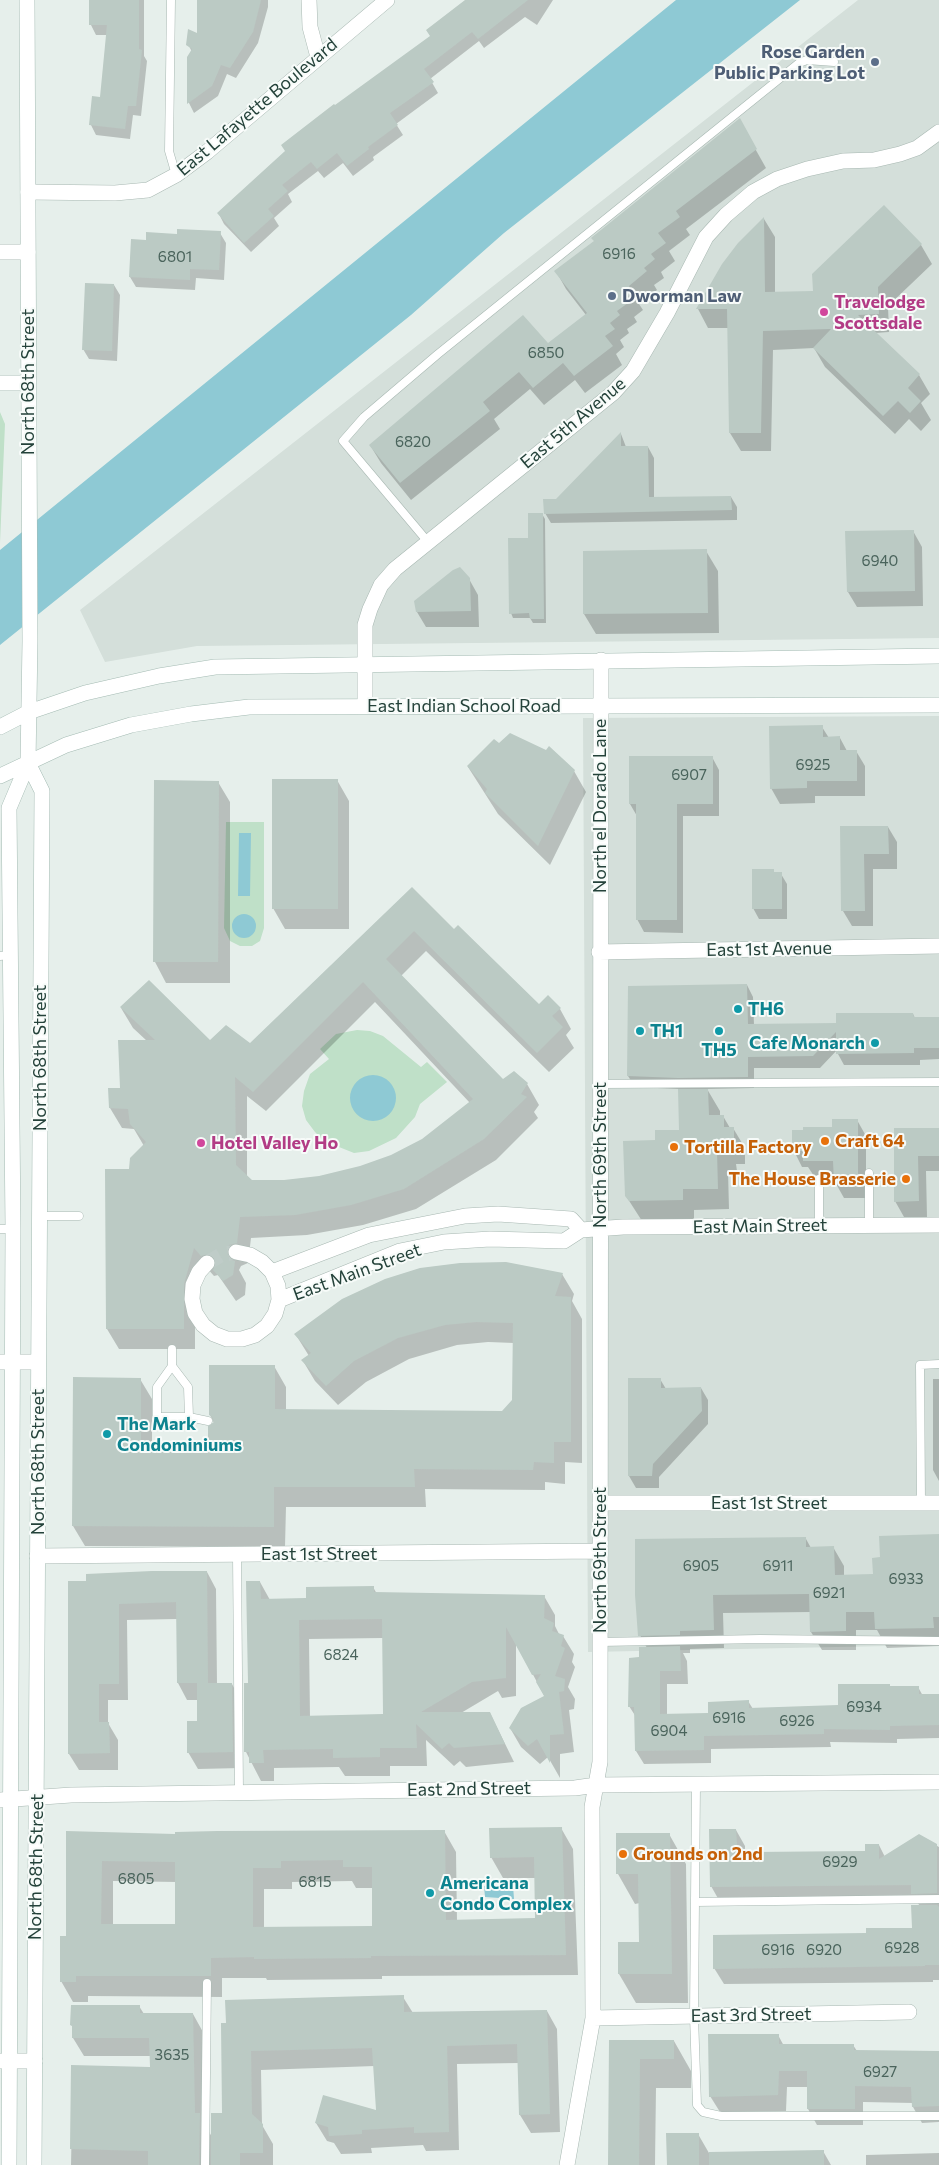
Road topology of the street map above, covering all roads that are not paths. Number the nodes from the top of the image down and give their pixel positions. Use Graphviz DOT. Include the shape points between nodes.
graph roads {
  1 [pos="27,0"];
  2 [pos="171,0"];
  3 [pos="309,0"];
  4 [pos="387,0"];
  5 [pos="318,57"];
  6 [pos="834,62"];
  7 [pos="939,132"];
  8 [pos="176,176"];
  9 [pos="28,192"];
  10 [pos="0,252"];
  11 [pos="28,252"];
  12 [pos="0,383"];
  13 [pos="28,383"];
  14 [pos="428,542"];
  15 [pos="939,656"];
  16 [pos="601,660"];
  17 [pos="365,664"];
  18 [pos="939,705"];
  19 [pos="365,706"];
  20 [pos="601,706"];
  21 [pos="29,712"];
  22 [pos="0,727"];
  23 [pos="28,763"];
  24 [pos="0,776"];
  25 [pos="5,860"];
  26 [pos="939,946"];
  27 [pos="599,952"];
  28 [pos="5,956"];
  29 [pos="939,1082"];
  30 [pos="600,1084"];
  31 [pos="6,1114"];
  32 [pos="869,1173"];
  33 [pos="820,1179"];
  34 [pos="39,1216"];
  35 [pos="79,1216"];
  36 [pos="9,1225"];
  37 [pos="869,1225"];
  38 [pos="939,1225"];
  39 [pos="819,1226"];
  40 [pos="600,1229"];
  41 [pos="581,1230"];
  42 [pos="236,1252"];
  43 [pos="207,1263"];
  44 [pos="272,1272"];
  45 [pos="279,1300"];
  46 [pos="172,1349"];
  47 [pos="6,1362"];
  48 [pos="38,1362"];
  49 [pos="939,1364"];
  50 [pos="172,1366"];
  51 [pos="189,1417"];
  52 [pos="208,1421"];
  53 [pos="600,1503"];
  54 [pos="921,1503"];
  55 [pos="939,1503"];
  56 [pos="600,1552"];
  57 [pos="237,1554"];
  58 [pos="37,1556"];
  59 [pos="939,1641"];
  60 [pos="600,1642"];
  61 [pos="939,1782"];
  62 [pos="596,1785"];
  63 [pos="696,1785"];
  64 [pos="239,1792"];
  65 [pos="37,1797"];
  66 [pos="5,1800"];
  67 [pos="939,1899"];
  68 [pos="695,1902"];
  69 [pos="5,1950"];
  70 [pos="208,1983"];
  71 [pos="909,2012"];
  72 [pos="694,2016"];
  73 [pos="594,2018"];
  74 [pos="5,2061"];
  75 [pos="35,2061"];
  76 [pos="939,2116"];
  77 [pos="9,2165"];
  78 [pos="34,2165"];
  79 [pos="205,2165"];
  80 [pos="567,2165"];
  1 -- 9 [label="street, North 68th Street"];
  2 -- 8 [label="lane" via="170,151"];
  3 -- 5 [label="street" via="310,27"];
  4 -- 5 [label="street, East Lafayette Boulevard"];
  5 -- 8 [label="street, East Lafayette Boulevard"];
  6 -- 14 [label="lane" via="807,60 799,63 438,354 364,417 342,441"];
  7 -- 14 [label="street, East 5th Avenue" via="917,148 900,154 807,169 777,179 753,192 706,237 645,352 613,393"];
  8 -- 9 [label="street, East Lafayette Boulevard" via="148,190"];
  9 -- 11 [label="street, North 68th Street"];
  10 -- 11 [label="street"];
  11 -- 13 [label="street, North 68th Street"];
  12 -- 13 [label="street"];
  13 -- 21 [label="street, North 68th Street"];
  14 -- 17 [label="street, East 5th Avenue" via="380,585 365,625"];
  15 -- 16 [label="street"];
  16 -- 17 [label="street"];
  16 -- 20 [label="street, North el Dorado Lane"];
  17 -- 19 [label="street, East 5th Avenue"];
  17 -- 21 [label="street" via="225,667 175,673 85,694"];
  18 -- 20 [label="street, East Indian School Road"];
  19 -- 20 [label="street, East Indian School Road"];
  19 -- 23 [label="street, East Indian School Road" via="257,707 190,714 131,725 66,745"];
  20 -- 27 [label="street, North el Dorado Lane"];
  21 -- 22 [label="street"];
  21 -- 23 [label="street, North 68th Street"];
  23 -- 24 [label="street, East Indian School Road"];
  23 -- 25 [label="street, North 68th Street" via="9,808"];
  23 -- 34 [label="street, North 68th Street" via="42,791"];
  25 -- 28 [label="street, North 68th Street"];
  26 -- 27 [label="street, East 1st Avenue"];
  27 -- 30 [label="street, North 69th Street"];
  28 -- 31 [label="street, North 68th Street"];
  29 -- 30 [label="lane"];
  30 -- 40 [label="street, North 69th Street"];
  31 -- 36 [label="street, North 68th Street"];
  32 -- 37 [label="lane"];
  33 -- 39 [label="lane"];
  34 -- 35 [label="lane"];
  34 -- 36 [label="street"];
  34 -- 48 [label="street, North 68th Street"];
  36 -- 47 [label="street, North 68th Street"];
  37 -- 38 [label="street, East Main Street"];
  37 -- 39 [label="street, East Main Street"];
  39 -- 40 [label="street, East Main Street"];
  40 -- 41 [label="street, East Main Street"];
  40 -- 53 [label="street, North 69th Street"];
  41 -- 44 [label="street, East Main Street" via="571,1219 498,1214 465,1216 369,1235"];
  41 -- 45 [label="street, East Main Street" via="564,1241 490,1239 444,1242 409,1249"];
  42 -- 44 [label="street" via="250,1255"];
  43 -- 45 [label="street" via="193,1285 192,1300 195,1313 214,1334 228,1339 256,1335 275,1314"];
  44 -- 45 [label="street"];
  46 -- 50 [label="lane"];
  47 -- 48 [label="street"];
  47 -- 66 [label="street, North 68th Street" via="9,1481"];
  48 -- 58 [label="street, North 68th Street"];
  49 -- 54 [label="lane" via="920,1365"];
  50 -- 51 [label="lane" via="188,1386"];
  50 -- 51 [label="lane" via="157,1388 157,1417"];
  51 -- 52 [label="lane"];
  53 -- 54 [label="street, East 1st Street"];
  53 -- 56 [label="street, North 69th Street"];
  54 -- 55 [label="street, East 1st Street"];
  56 -- 57 [label="street, East 1st Street"];
  56 -- 60 [label="street, North 69th Street"];
  57 -- 58 [label="street, East 1st Street"];
  57 -- 64 [label="lane"];
  58 -- 65 [label="street, North 68th Street"];
  59 -- 60 [label="lane" via="760,1639"];
  60 -- 62 [label="street, North 69th Street" via="600,1762"];
  61 -- 63 [label="street, East 2nd Street"];
  62 -- 63 [label="street, East 2nd Street"];
  62 -- 64 [label="street, East 2nd Street" via="575,1788"];
  62 -- 73 [label="street, North 69th Street" via="592,1807"];
  63 -- 68 [label="lane"];
  64 -- 65 [label="street, East 2nd Street"];
  65 -- 66 [label="street, East 2nd Street"];
  65 -- 75 [label="street, North 68th Street"];
  66 -- 69 [label="street, North 68th Street"];
  67 -- 68 [label="lane"];
  68 -- 72 [label="lane"];
  69 -- 74 [label="street, North 68th Street"];
  70 -- 79 [label="lane"];
  71 -- 72 [label="street, East 3rd Street"];
  72 -- 73 [label="street, East 3rd Street"];
  72 -- 76 [label="lane" via="697,2105 703,2112 721,2116"];
  73 -- 80 [label="street, North 69th Street"];
  74 -- 75 [label="street"];
  74 -- 77 [label="street, North 68th Street"];
  75 -- 78 [label="street, North 68th Street"];
}
